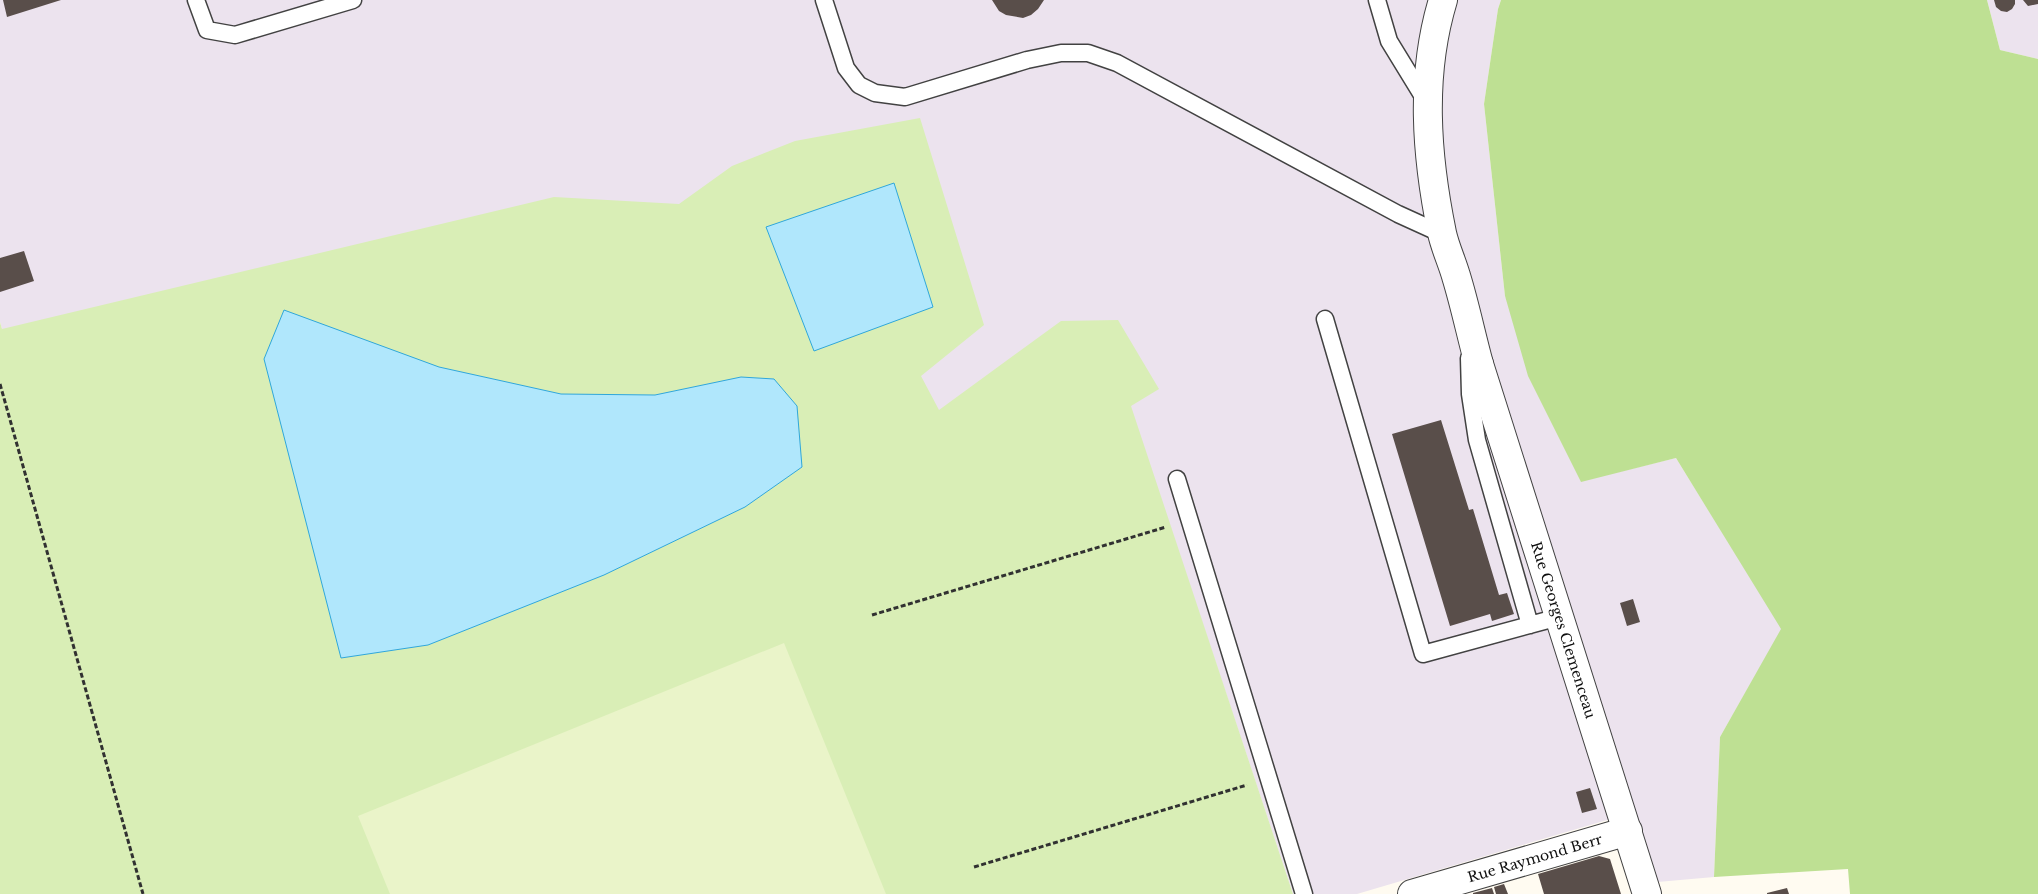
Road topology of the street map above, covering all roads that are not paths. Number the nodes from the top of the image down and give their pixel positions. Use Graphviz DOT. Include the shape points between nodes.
graph roads {
  1 [pos="196,0"];
  2 [pos="353,0"];
  3 [pos="824,0"];
  4 [pos="1377,0"];
  5 [pos="1443,0"];
  6 [pos="1428,105"];
  7 [pos="1442,234"];
  8 [pos="1467,318"];
  9 [pos="1325,319"];
  10 [pos="1177,479"];
  11 [pos="1560,617"];
  12 [pos="1530,625"];
  13 [pos="1628,831"];
  14 [pos="1304,894"];
  15 [pos="1412,894"];
  16 [pos="1648,894"];
  1 -- 2 [label="lane" via="207,30 235,36"];
  3 -- 7 [label="lane" via="846,68 859,85 875,93 905,97 1027,60 1061,53 1088,53 1116,63 1398,214"];
  4 -- 6 [label="lane" via="1389,40"];
  5 -- 6 [label="street, Rue Georges Clemenceau" via="1427,80"];
  6 -- 7 [label="street, Rue Georges Clemenceau" via="1431,158"];
  7 -- 8 [label="street, Rue Georges Clemenceau"];
  8 -- 11 [label="street, Rue Georges Clemenceau"];
  8 -- 12 [label="lane" via="1470,394 1477,440"];
  9 -- 12 [label="lane" via="1423,654"];
  10 -- 14 [label="lane"];
  11 -- 12 [label="lane"];
  11 -- 13 [label="street, Rue Georges Clemenceau"];
  13 -- 15 [label="street, Rue Raymond Berr"];
  13 -- 16 [label="street, Rue Georges Clemenceau"];
}
